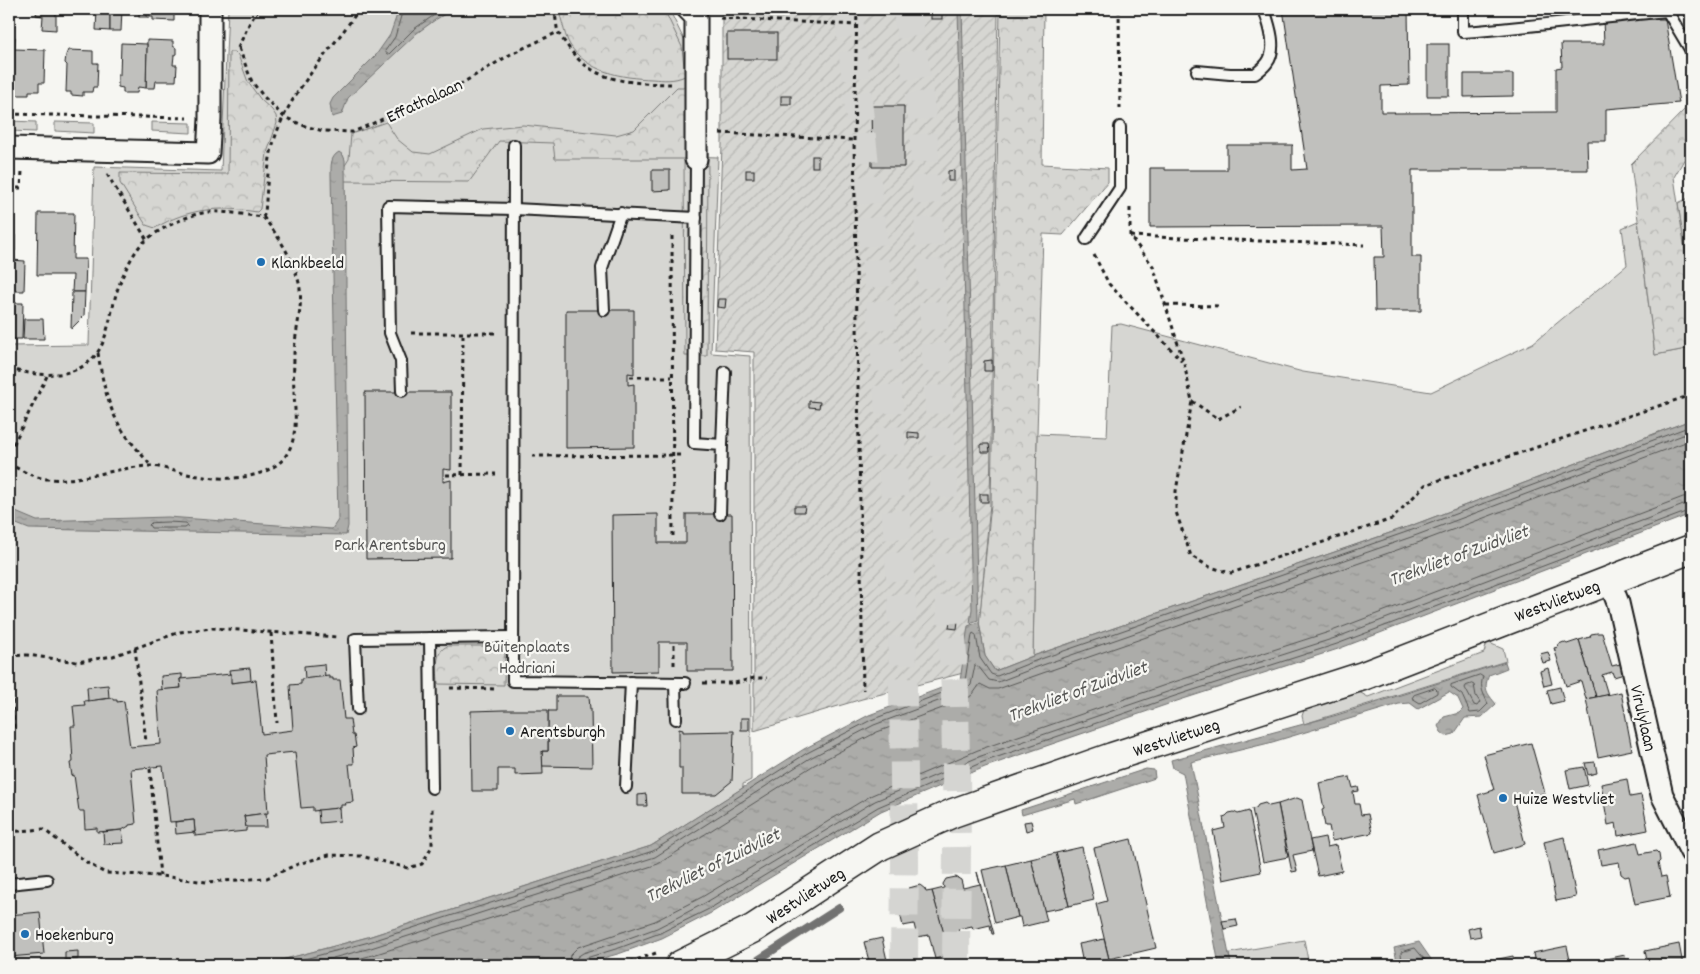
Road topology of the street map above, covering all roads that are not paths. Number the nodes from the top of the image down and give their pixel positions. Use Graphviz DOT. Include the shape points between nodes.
graph roads {
  1 [pos="210,9"];
  2 [pos="1264,9"];
  3 [pos="1463,9"];
  4 [pos="1666,10"];
  5 [pos="692,13"];
  6 [pos="1691,51"];
  7 [pos="1197,71"];
  8 [pos="1120,127"];
  9 [pos="514,145"];
  10 [pos="9,148"];
  11 [pos="696,159"];
  12 [pos="514,209"];
  13 [pos="621,213"];
  14 [pos="696,218"];
  15 [pos="1086,239"];
  16 [pos="604,310"];
  17 [pos="725,372"];
  18 [pos="402,391"];
  19 [pos="722,445"];
  20 [pos="720,514"];
  21 [pos="1691,549"];
  22 [pos="1609,580"];
  23 [pos="430,638"];
  24 [pos="513,638"];
  25 [pos="631,682"];
  26 [pos="358,709"];
  27 [pos="676,719"];
  28 [pos="626,787"];
  29 [pos="432,788"];
  30 [pos="1691,852"];
  31 [pos="47,880"];
  32 [pos="9,884"];
  33 [pos="680,965"];
  1 -- 10 [label="street" via="208,153"];
  2 -- 7 [label="lane" via="1273,44 1269,62 1255,74"];
  3 -- 4 [label="lane" via="1463,32"];
  4 -- 6 [label="lane"];
  5 -- 11 [label="street"];
  8 -- 15 [label="lane" via="1120,188"];
  9 -- 12 [label="lane"];
  11 -- 14 [label="lane"];
  12 -- 13 [label="lane"];
  12 -- 18 [label="lane" via="388,206 390,333 401,361"];
  12 -- 24 [label="lane"];
  13 -- 14 [label="lane"];
  13 -- 16 [label="lane" via="602,268"];
  14 -- 19 [label="lane" via="694,442"];
  17 -- 19 [label="lane"];
  19 -- 20 [label="lane"];
  21 -- 22 [label="street, Westvlietweg"];
  22 -- 30 [label="street, Virulylaan" via="1618,603 1662,795"];
  22 -- 33 [label="street, Westvlietweg" via="1363,676 1112,757 952,813 880,846 754,928"];
  23 -- 24 [label="lane"];
  23 -- 26 [label="lane" via="355,639"];
  23 -- 29 [label="lane"];
  24 -- 25 [label="lane" via="513,681"];
  25 -- 27 [label="lane" via="680,683"];
  25 -- 28 [label="lane"];
  31 -- 32 [label="lane"];
}
